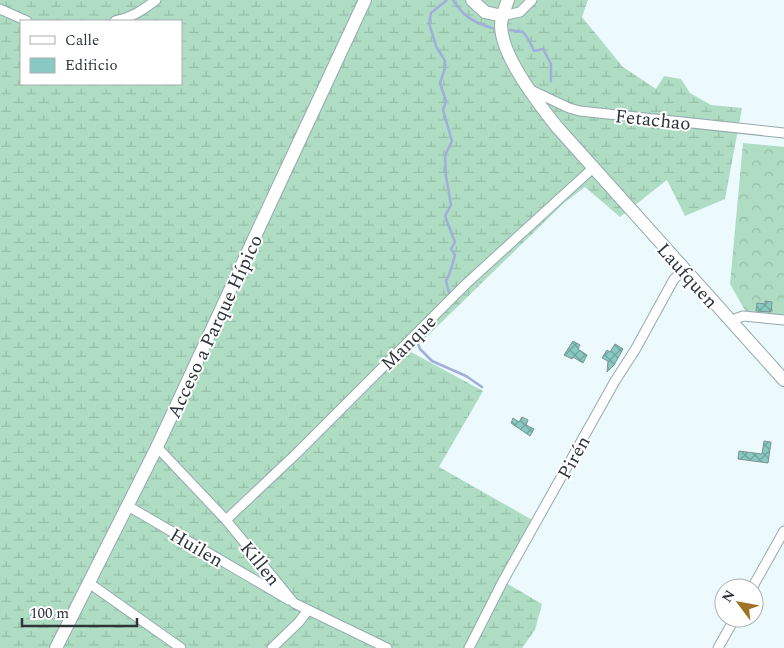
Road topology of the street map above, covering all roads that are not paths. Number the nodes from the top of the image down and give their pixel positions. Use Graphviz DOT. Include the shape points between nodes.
graph roads {
  1 [pos="156,0"];
  2 [pos="365,0"];
  3 [pos="472,0"];
  4 [pos="532,0"];
  5 [pos="508,1"];
  6 [pos="0,9"];
  7 [pos="502,16"];
  8 [pos="24,20"];
  9 [pos="121,20"];
  10 [pos="527,88"];
  11 [pos="784,133"];
  12 [pos="593,168"];
  13 [pos="684,270"];
  14 [pos="784,320"];
  15 [pos="730,321"];
  16 [pos="784,380"];
  17 [pos="157,447"];
  18 [pos="128,506"];
  19 [pos="226,520"];
  20 [pos="784,531"];
  21 [pos="758,578"];
  22 [pos="89,583"];
  23 [pos="294,603"];
  24 [pos="308,610"];
  25 [pos="729,628"];
  26 [pos="56,648"];
  27 [pos="181,648"];
  28 [pos="272,648"];
  29 [pos="387,648"];
  30 [pos="469,648"];
  31 [pos="718,648"];
  1 -- 9 [label="street" via="139,13"];
  2 -- 17 [label="street, Acceso a Parque Hípico"];
  3 -- 7 [label="street" via="485,12"];
  4 -- 7 [label="street" via="520,12"];
  5 -- 7 [label="street"];
  6 -- 8 [label="street"];
  7 -- 10 [label="street, Laufquen" via="502,36"];
  10 -- 11 [label="street, Fetachao" via="580,112"];
  10 -- 12 [label="street, Laufquen"];
  12 -- 13 [label="street, Laufquen"];
  12 -- 19 [label="street, Manque" via="466,284"];
  13 -- 15 [label="street, Laufquen"];
  13 -- 30 [label="street, Pirén" via="674,279 636,350 614,381"];
  14 -- 15 [label="street" via="743,316"];
  15 -- 16 [label="street, Laufquen"];
  17 -- 18 [label="street, Acceso a Parque Hípico"];
  17 -- 19 [label="street, Killen"];
  18 -- 22 [label="street, Acceso a Parque Hípico"];
  18 -- 23 [label="street, Huilen"];
  19 -- 23 [label="street, Killen"];
  20 -- 21 [label="street"];
  22 -- 26 [label="street, Acceso a Parque Hípico"];
  22 -- 27 [label="street"];
  23 -- 24 [label="street, Killen"];
  24 -- 28 [label="street"];
  24 -- 29 [label="street, Killen"];
  25 -- 31 [label="street"];
}
